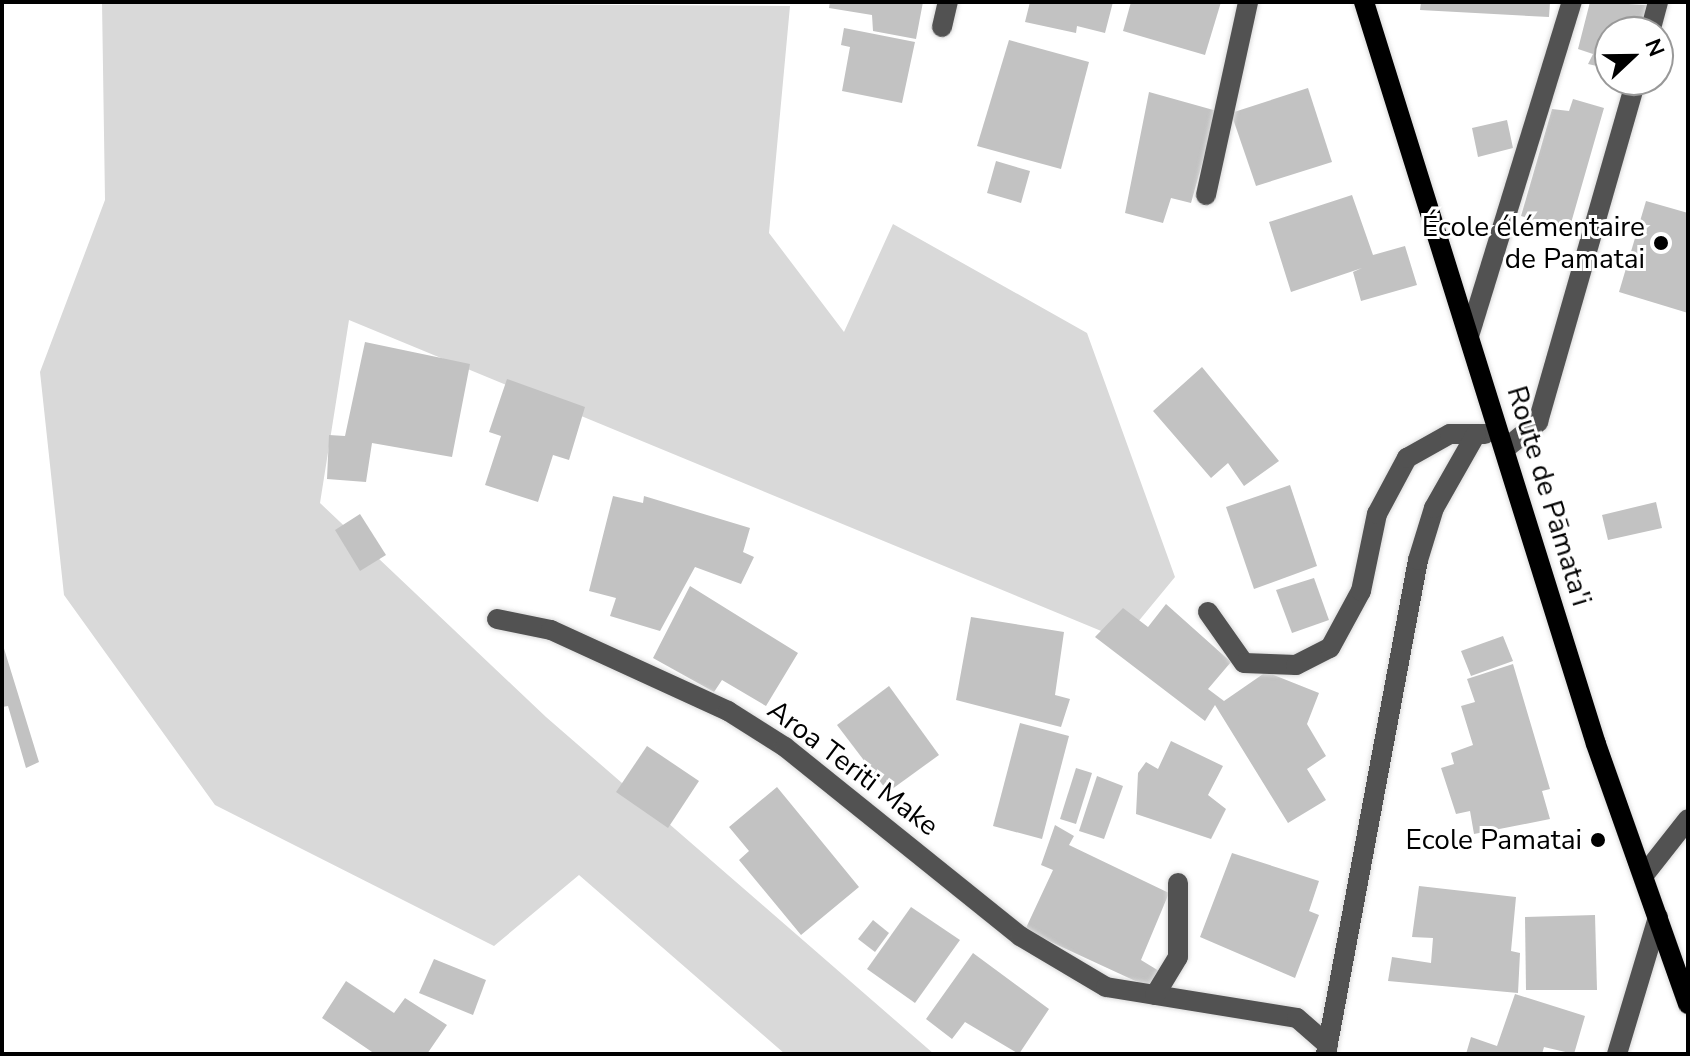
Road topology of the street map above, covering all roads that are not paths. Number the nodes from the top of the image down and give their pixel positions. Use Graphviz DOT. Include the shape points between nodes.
graph roads {
  1 [pos="948,2"];
  2 [pos="1248,2"];
  3 [pos="1364,2"];
  4 [pos="1572,2"];
  5 [pos="942,27"];
  6 [pos="1631,96"];
  7 [pos="1206,195"];
  8 [pos="1469,336"];
  9 [pos="1476,434"];
  10 [pos="1503,442"];
  11 [pos="1208,612"];
  12 [pos="497,619"];
  13 [pos="1688,819"];
  14 [pos="1644,875"];
  15 [pos="1178,883"];
  16 [pos="1658,917"];
  17 [pos="1155,995"];
  18 [pos="1688,1004"];
  19 [pos="1327,1049"];
  20 [pos="1617,1054"];
  1 -- 5 [label="street"];
  2 -- 7 [label="street"];
  3 -- 8 [label="main road, Route de Pāmata'i"];
  4 -- 8 [label="street"];
  6 -- 10 [label="street" via="1538,422"];
  8 -- 10 [label="main road, Route de Pāmata'i"];
  9 -- 10 [label="street"];
  9 -- 11 [label="street" via="1450,434 1407,458 1377,514 1361,591 1330,648 1296,665 1244,663"];
  9 -- 19 [label="street, Aroa Teriti Make" via="1434,508 1418,560"];
  10 -- 14 [label="main road, Route de Pāmata'i"];
  12 -- 17 [label="street, Aroa Teriti Make" via="551,630 728,711 785,747 1020,936 1106,987"];
  13 -- 14 [label="street"];
  14 -- 16 [label="main road, Route de Pāmata'i"];
  15 -- 17 [label="street" via="1178,957"];
  16 -- 18 [label="main road, Route de Pāmata'i"];
  16 -- 20 [label="street"];
  17 -- 19 [label="street, Aroa Teriti Make" via="1297,1018"];
}
